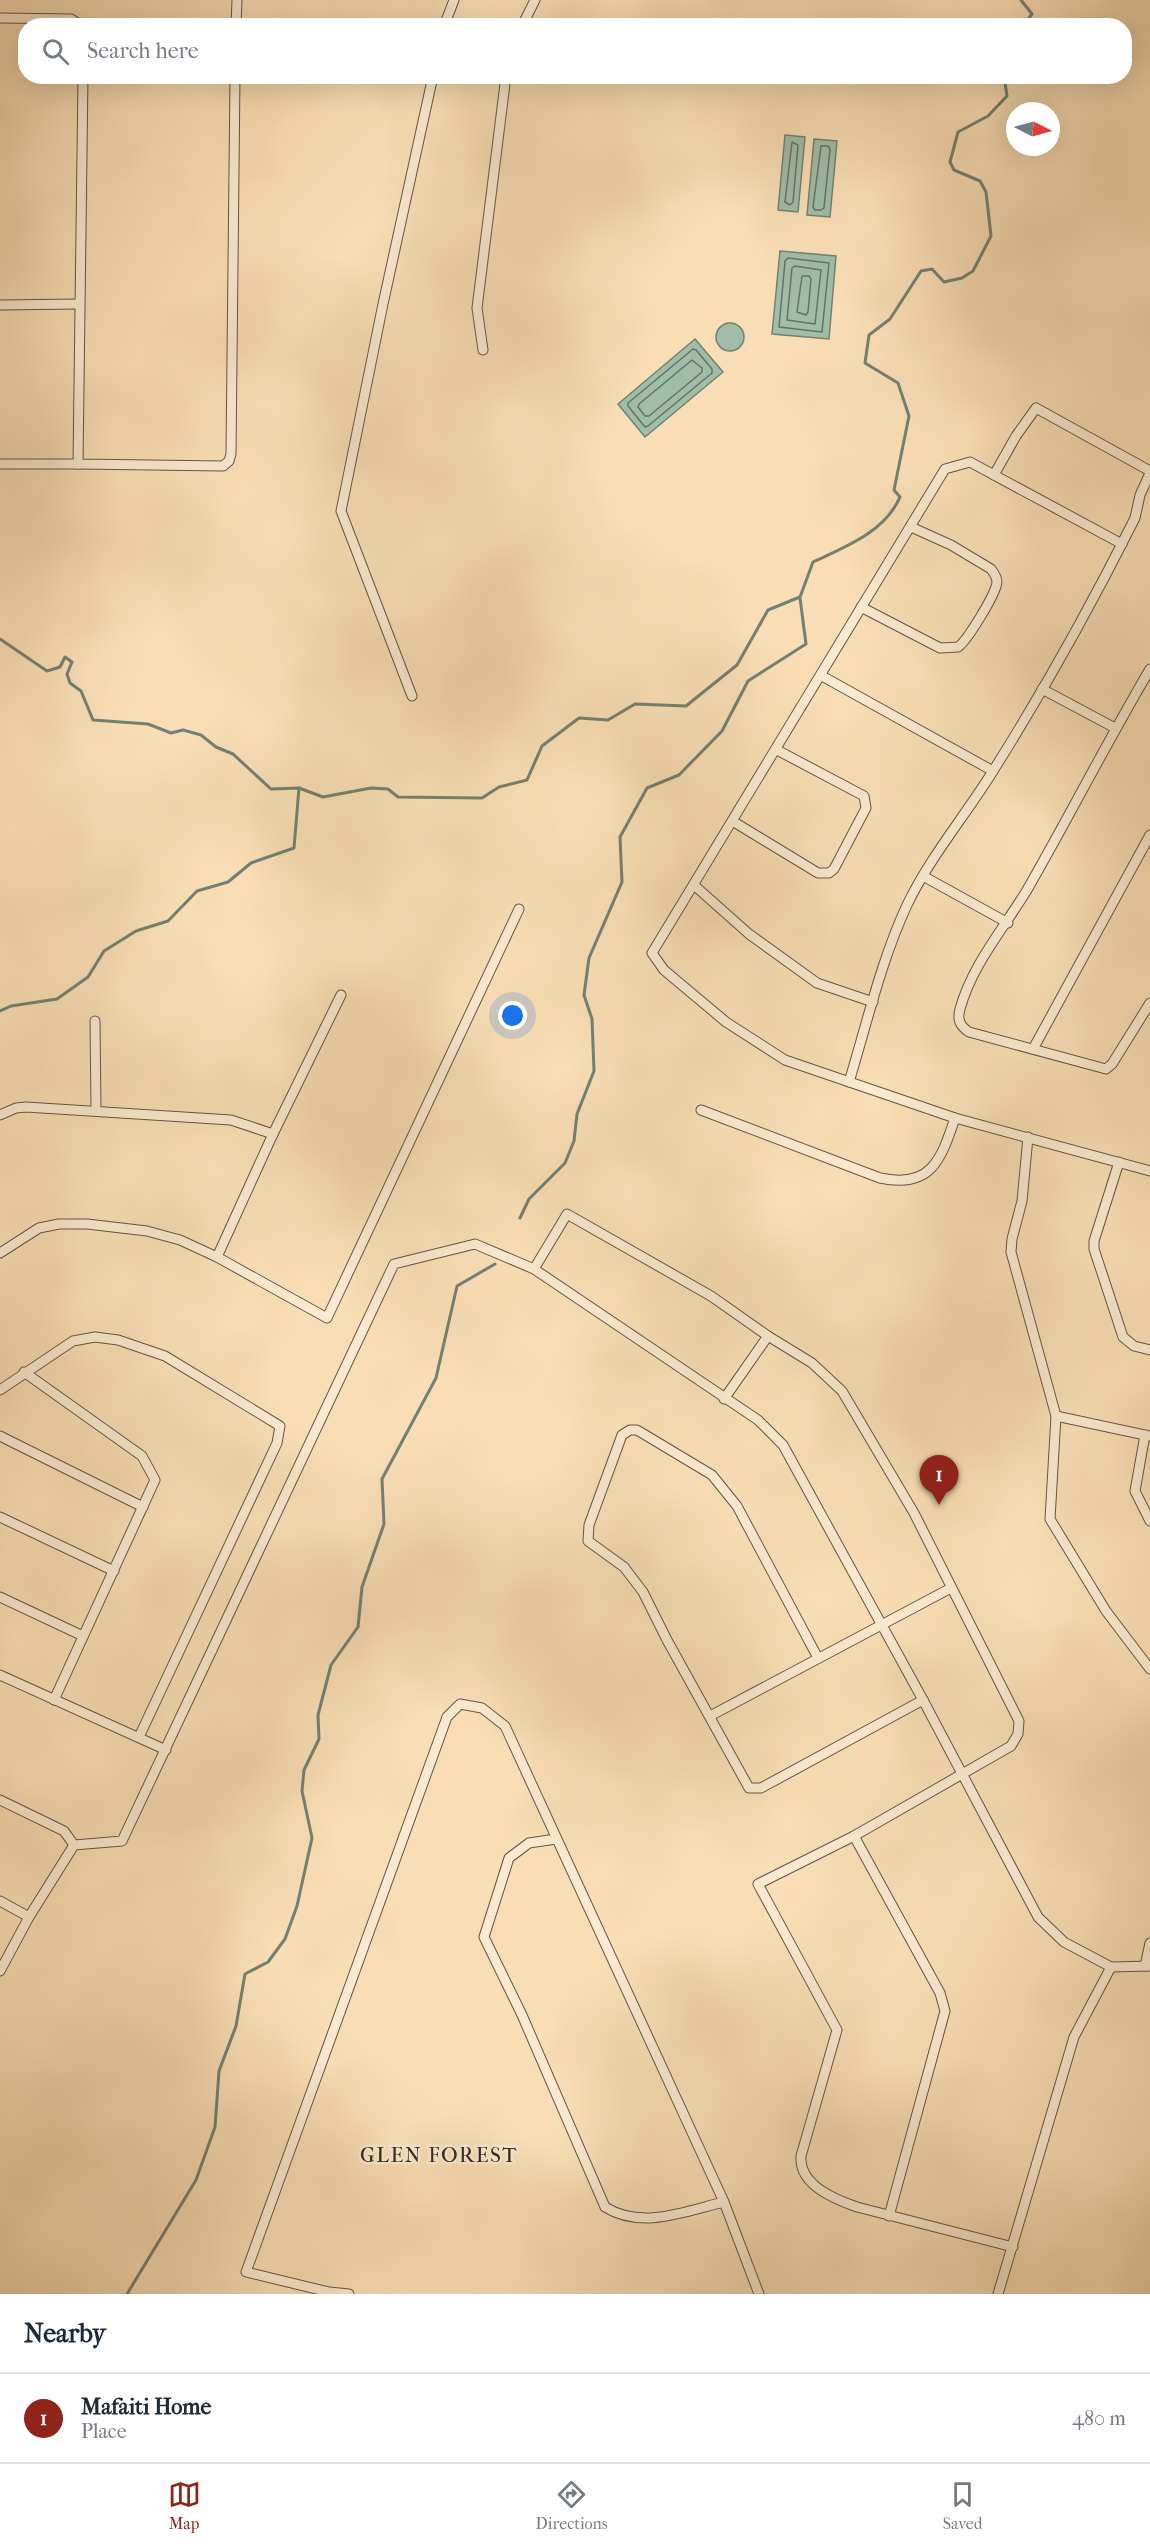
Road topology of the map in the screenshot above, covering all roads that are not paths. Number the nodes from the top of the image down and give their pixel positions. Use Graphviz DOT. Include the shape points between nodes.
graph roads {
  1 [pos="237,0"];
  2 [pos="454,0"];
  3 [pos="535,0"];
  4 [pos="0,18"];
  5 [pos="18,18"];
  6 [pos="236,18"];
  7 [pos="447,18"];
  8 [pos="526,18"];
  9 [pos="83,84"];
  10 [pos="236,84"];
  11 [pos="431,84"];
  12 [pos="505,84"];
  13 [pos="78,304"];
  14 [pos="0,305"];
  15 [pos="483,350"];
  16 [pos="0,464"];
  17 [pos="78,464"];
  18 [pos="1150,472"];
  19 [pos="994,475"];
  20 [pos="911,527"];
  21 [pos="1122,544"];
  22 [pos="861,607"];
  23 [pos="1150,669"];
  24 [pos="822,676"];
  25 [pos="1042,689"];
  26 [pos="412,696"];
  27 [pos="1115,728"];
  28 [pos="777,750"];
  29 [pos="993,771"];
  30 [pos="734,822"];
  31 [pos="1150,835"];
  32 [pos="923,876"];
  33 [pos="695,886"];
  34 [pos="519,909"];
  35 [pos="1008,923"];
  36 [pos="341,995"];
  37 [pos="873,1002"];
  38 [pos="1150,1003"];
  39 [pos="95,1021"];
  40 [pos="1033,1048"];
  41 [pos="849,1082"];
  42 [pos="96,1110"];
  43 [pos="700,1110"];
  44 [pos="0,1115"];
  45 [pos="955,1118"];
  46 [pos="273,1134"];
  47 [pos="1028,1137"];
  48 [pos="1119,1162"];
  49 [pos="1150,1171"];
  50 [pos="0,1253"];
  51 [pos="217,1257"];
  52 [pos="534,1269"];
  53 [pos="768,1336"];
  54 [pos="1150,1350"];
  55 [pos="24,1372"];
  56 [pos="0,1390"];
  57 [pos="724,1399"];
  58 [pos="1056,1416"];
  59 [pos="0,1436"];
  60 [pos="1148,1436"];
  61 [pos="143,1507"];
  62 [pos="0,1517"];
  63 [pos="1150,1521"];
  64 [pos="114,1571"];
  65 [pos="951,1588"];
  66 [pos="0,1597"];
  67 [pos="881,1626"];
  68 [pos="83,1636"];
  69 [pos="818,1658"];
  70 [pos="1150,1669"];
  71 [pos="0,1675"];
  72 [pos="54,1700"];
  73 [pos="923,1700"];
  74 [pos="710,1716"];
  75 [pos="139,1737"];
  76 [pos="166,1750"];
  77 [pos="961,1775"];
  78 [pos="0,1800"];
  79 [pos="854,1836"];
  80 [pos="556,1839"];
  81 [pos="74,1845"];
  82 [pos="0,1901"];
  83 [pos="29,1917"];
  84 [pos="1150,1943"];
  85 [pos="1148,1966"];
  86 [pos="1111,1967"];
  87 [pos="0,1971"];
  88 [pos="724,2202"];
  89 [pos="889,2216"];
  90 [pos="1013,2247"];
  91 [pos="329,2293"];
  92 [pos="349,2294"];
  93 [pos="759,2294"];
  94 [pos="998,2294"];
  1 -- 6 [label="street"];
  2 -- 7 [label="street"];
  3 -- 8 [label="street"];
  4 -- 5 [label="street"];
  9 -- 13 [label="street"];
  10 -- 17 [label="street" via="229,461 223,466"];
  11 -- 26 [label="street" via="341,511"];
  12 -- 15 [label="street" via="477,308"];
  13 -- 14 [label="street"];
  13 -- 17 [label="street"];
  16 -- 17 [label="street"];
  18 -- 19 [label="street" via="1036,408"];
  18 -- 21 [label="street"];
  19 -- 20 [label="street" via="970,462 945,469"];
  19 -- 21 [label="street"];
  20 -- 22 [label="street"];
  20 -- 22 [label="street" via="951,545 995,575 996,585 974,628 957,647 940,648"];
  21 -- 25 [label="street"];
  22 -- 24 [label="street"];
  23 -- 27 [label="street"];
  24 -- 28 [label="street"];
  24 -- 29 [label="street"];
  25 -- 27 [label="street"];
  25 -- 29 [label="street"];
  27 -- 35 [label="street"];
  28 -- 30 [label="street"];
  28 -- 30 [label="street" via="864,796 866,808 834,869 818,873"];
  29 -- 32 [label="street"];
  30 -- 33 [label="street"];
  31 -- 40 [label="street"];
  32 -- 35 [label="street"];
  32 -- 37 [label="street" via="894,933"];
  33 -- 37 [label="street" via="749,934 811,979"];
  33 -- 41 [label="street" via="652,953 664,970 768,1051"];
  34 -- 51 [label="street" via="327,1318"];
  35 -- 40 [label="street" via="972,976 959,1020 969,1032"];
  36 -- 46 [label="street"];
  37 -- 41 [label="street"];
  38 -- 40 [label="street" via="1109,1068"];
  39 -- 42 [label="street"];
  41 -- 45 [label="street"];
  42 -- 44 [label="street" via="26,1107"];
  42 -- 46 [label="street" via="231,1120"];
  43 -- 45 [label="street" via="880,1178 905,1181 925,1174 940,1159"];
  45 -- 47 [label="street"];
  46 -- 51 [label="street"];
  47 -- 48 [label="street"];
  47 -- 58 [label="street" via="1022,1201 1011,1252"];
  48 -- 49 [label="street"];
  48 -- 54 [label="street" via="1096,1230 1094,1249 1123,1337 1134,1346"];
  50 -- 51 [label="street" via="39,1228 87,1224 147,1231 180,1240"];
  52 -- 53 [label="street" via="567,1214 711,1296"];
  52 -- 57 [label="street"];
  52 -- 76 [label="street" via="475,1244 394,1264"];
  53 -- 57 [label="street"];
  53 -- 65 [label="street" via="812,1363 842,1391 914,1513"];
  55 -- 56 [label="street"];
  55 -- 61 [label="street" via="142,1456 155,1480"];
  55 -- 75 [label="street" via="73,1341 95,1337 118,1340 165,1356 280,1426 277,1443"];
  57 -- 67 [label="street" via="758,1420 783,1445"];
  58 -- 60 [label="street"];
  58 -- 70 [label="street" via="1050,1519 1106,1611"];
  59 -- 61 [label="street"];
  60 -- 63 [label="street" via="1135,1491"];
  61 -- 64 [label="street"];
  62 -- 64 [label="street"];
  64 -- 68 [label="street"];
  65 -- 67 [label="street"];
  65 -- 77 [label="street" via="1019,1721 1018,1734 1011,1746"];
  66 -- 68 [label="street"];
  67 -- 69 [label="street"];
  67 -- 73 [label="street"];
  68 -- 72 [label="street"];
  69 -- 74 [label="street"];
  69 -- 74 [label="street" via="737,1506 721,1485 712,1475 637,1430 630,1430 620,1438 587,1537 590,1544 624,1567 643,1592"];
  71 -- 72 [label="street"];
  72 -- 75 [label="street"];
  73 -- 74 [label="street" via="758,1789 749,1788"];
  73 -- 77 [label="street"];
  75 -- 76 [label="street"];
  76 -- 81 [label="street" via="122,1842"];
  77 -- 79 [label="street"];
  77 -- 86 [label="street" via="1038,1917 1064,1942"];
  78 -- 81 [label="street" via="64,1831"];
  79 -- 89 [label="street" via="940,1993 945,2011"];
  79 -- 89 [label="street" via="758,1884 837,2030 801,2163 815,2185 834,2199"];
  80 -- 88 [label="street"];
  80 -- 88 [label="street" via="528,1843 509,1858 484,1937 605,2207 618,2215 650,2219"];
  80 -- 91 [label="street" via="505,1726 482,1708 460,1704 447,1717 246,2272"];
  81 -- 83 [label="street"];
  82 -- 83 [label="street"];
  83 -- 87 [label="street"];
  84 -- 85 [label="street"];
  85 -- 86 [label="street"];
  86 -- 90 [label="street" via="1074,2037"];
  88 -- 93 [label="street"];
  89 -- 90 [label="street"];
  90 -- 94 [label="street"];
  91 -- 92 [label="street"];
}
